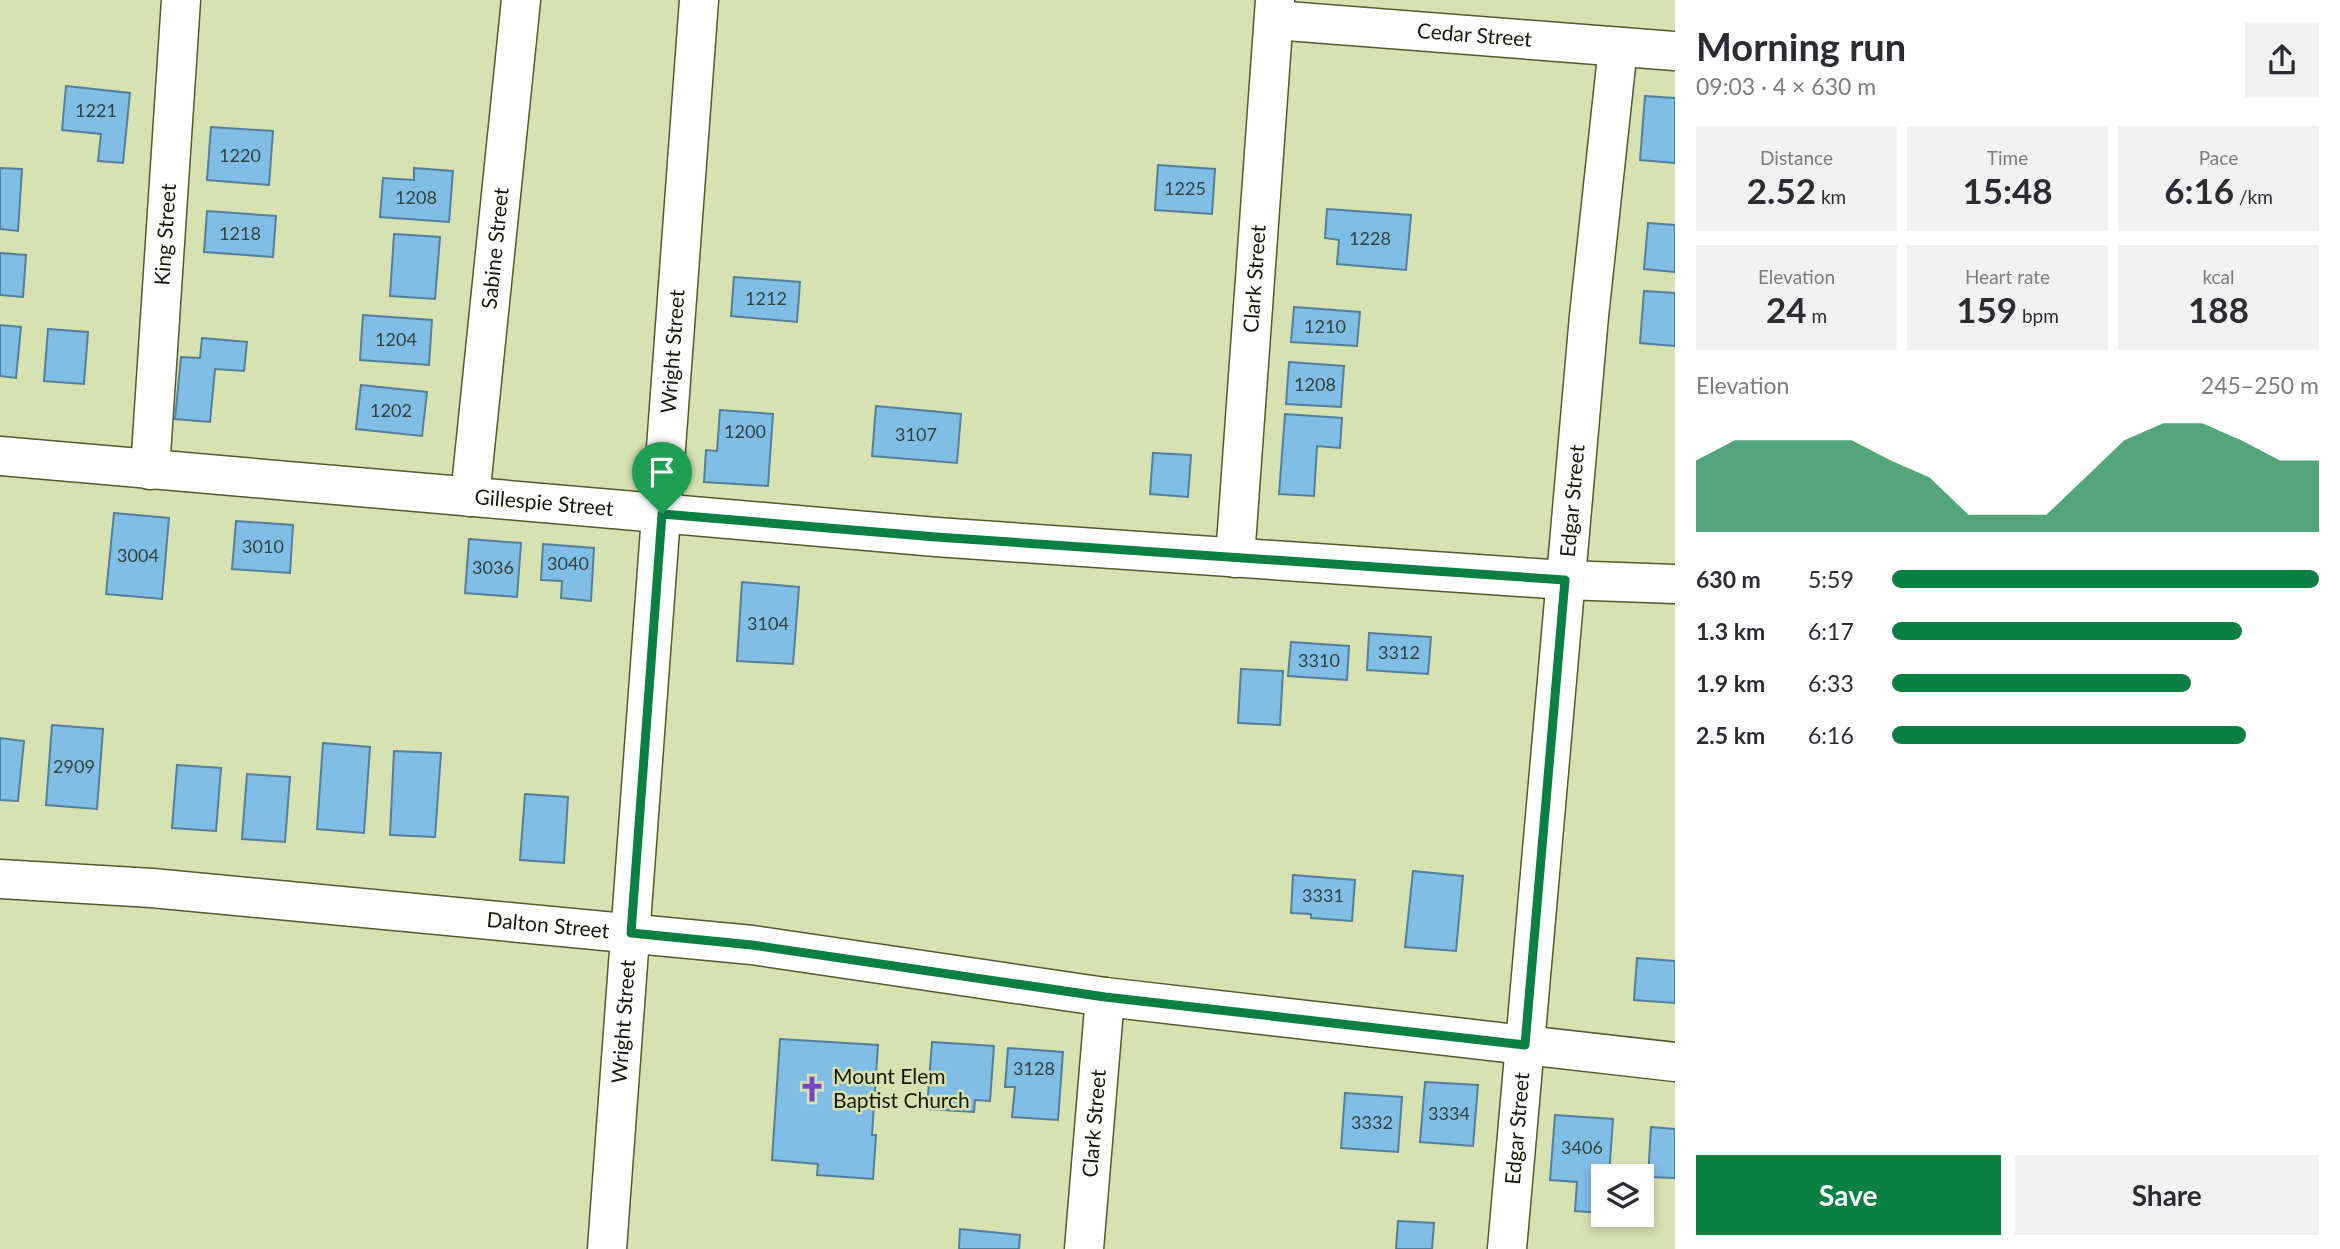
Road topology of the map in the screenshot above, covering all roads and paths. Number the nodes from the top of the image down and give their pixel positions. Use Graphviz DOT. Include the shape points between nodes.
graph roads {
  1 [pos="181,0"];
  2 [pos="521,0"];
  3 [pos="699,0"];
  4 [pos="1274,10"];
  5 [pos="1618,47"];
  6 [pos="1675,51"];
  7 [pos="0,456"];
  8 [pos="150,470"];
  9 [pos="470,497"];
  10 [pos="662,514"];
  11 [pos="1235,558"];
  12 [pos="1565,580"];
  13 [pos="1675,584"];
  14 [pos="0,879"];
  15 [pos="631,933"];
  16 [pos="1105,997"];
  17 [pos="1525,1045"];
  18 [pos="1675,1062"];
  19 [pos="607,1249"];
  20 [pos="1084,1249"];
  21 [pos="1507,1249"];
  1 -- 8 [label="street, King Street"];
  2 -- 9 [label="street, Sabine Street"];
  3 -- 10 [label="street, Wright Street"];
  4 -- 5 [label="street, Cedar Street"];
  4 -- 11 [label="street, Clark Street"];
  5 -- 6 [label="street, Cedar Street"];
  5 -- 12 [label="street, Edgar Street"];
  7 -- 8 [label="street, Gillespie Street"];
  8 -- 9 [label="street, Gillespie Street"];
  9 -- 10 [label="street, Gillespie Street"];
  10 -- 11 [label="street, Gillespie Street"];
  10 -- 15 [label="street, Wright Street"];
  11 -- 12 [label="street, Gillespie Street"];
  12 -- 13 [label="street, Gillespie Street"];
  12 -- 17 [label="street, Edgar Street"];
  14 -- 15 [label="street, Dalton Street" via="152,888"];
  15 -- 16 [label="street, Dalton Street" via="752,945"];
  15 -- 19 [label="street, Wright Street"];
  16 -- 17 [label="street, Dalton Street"];
  16 -- 20 [label="street, Clark Street"];
  17 -- 18 [label="street, Dalton Street"];
  17 -- 21 [label="street, Edgar Street"];
}
